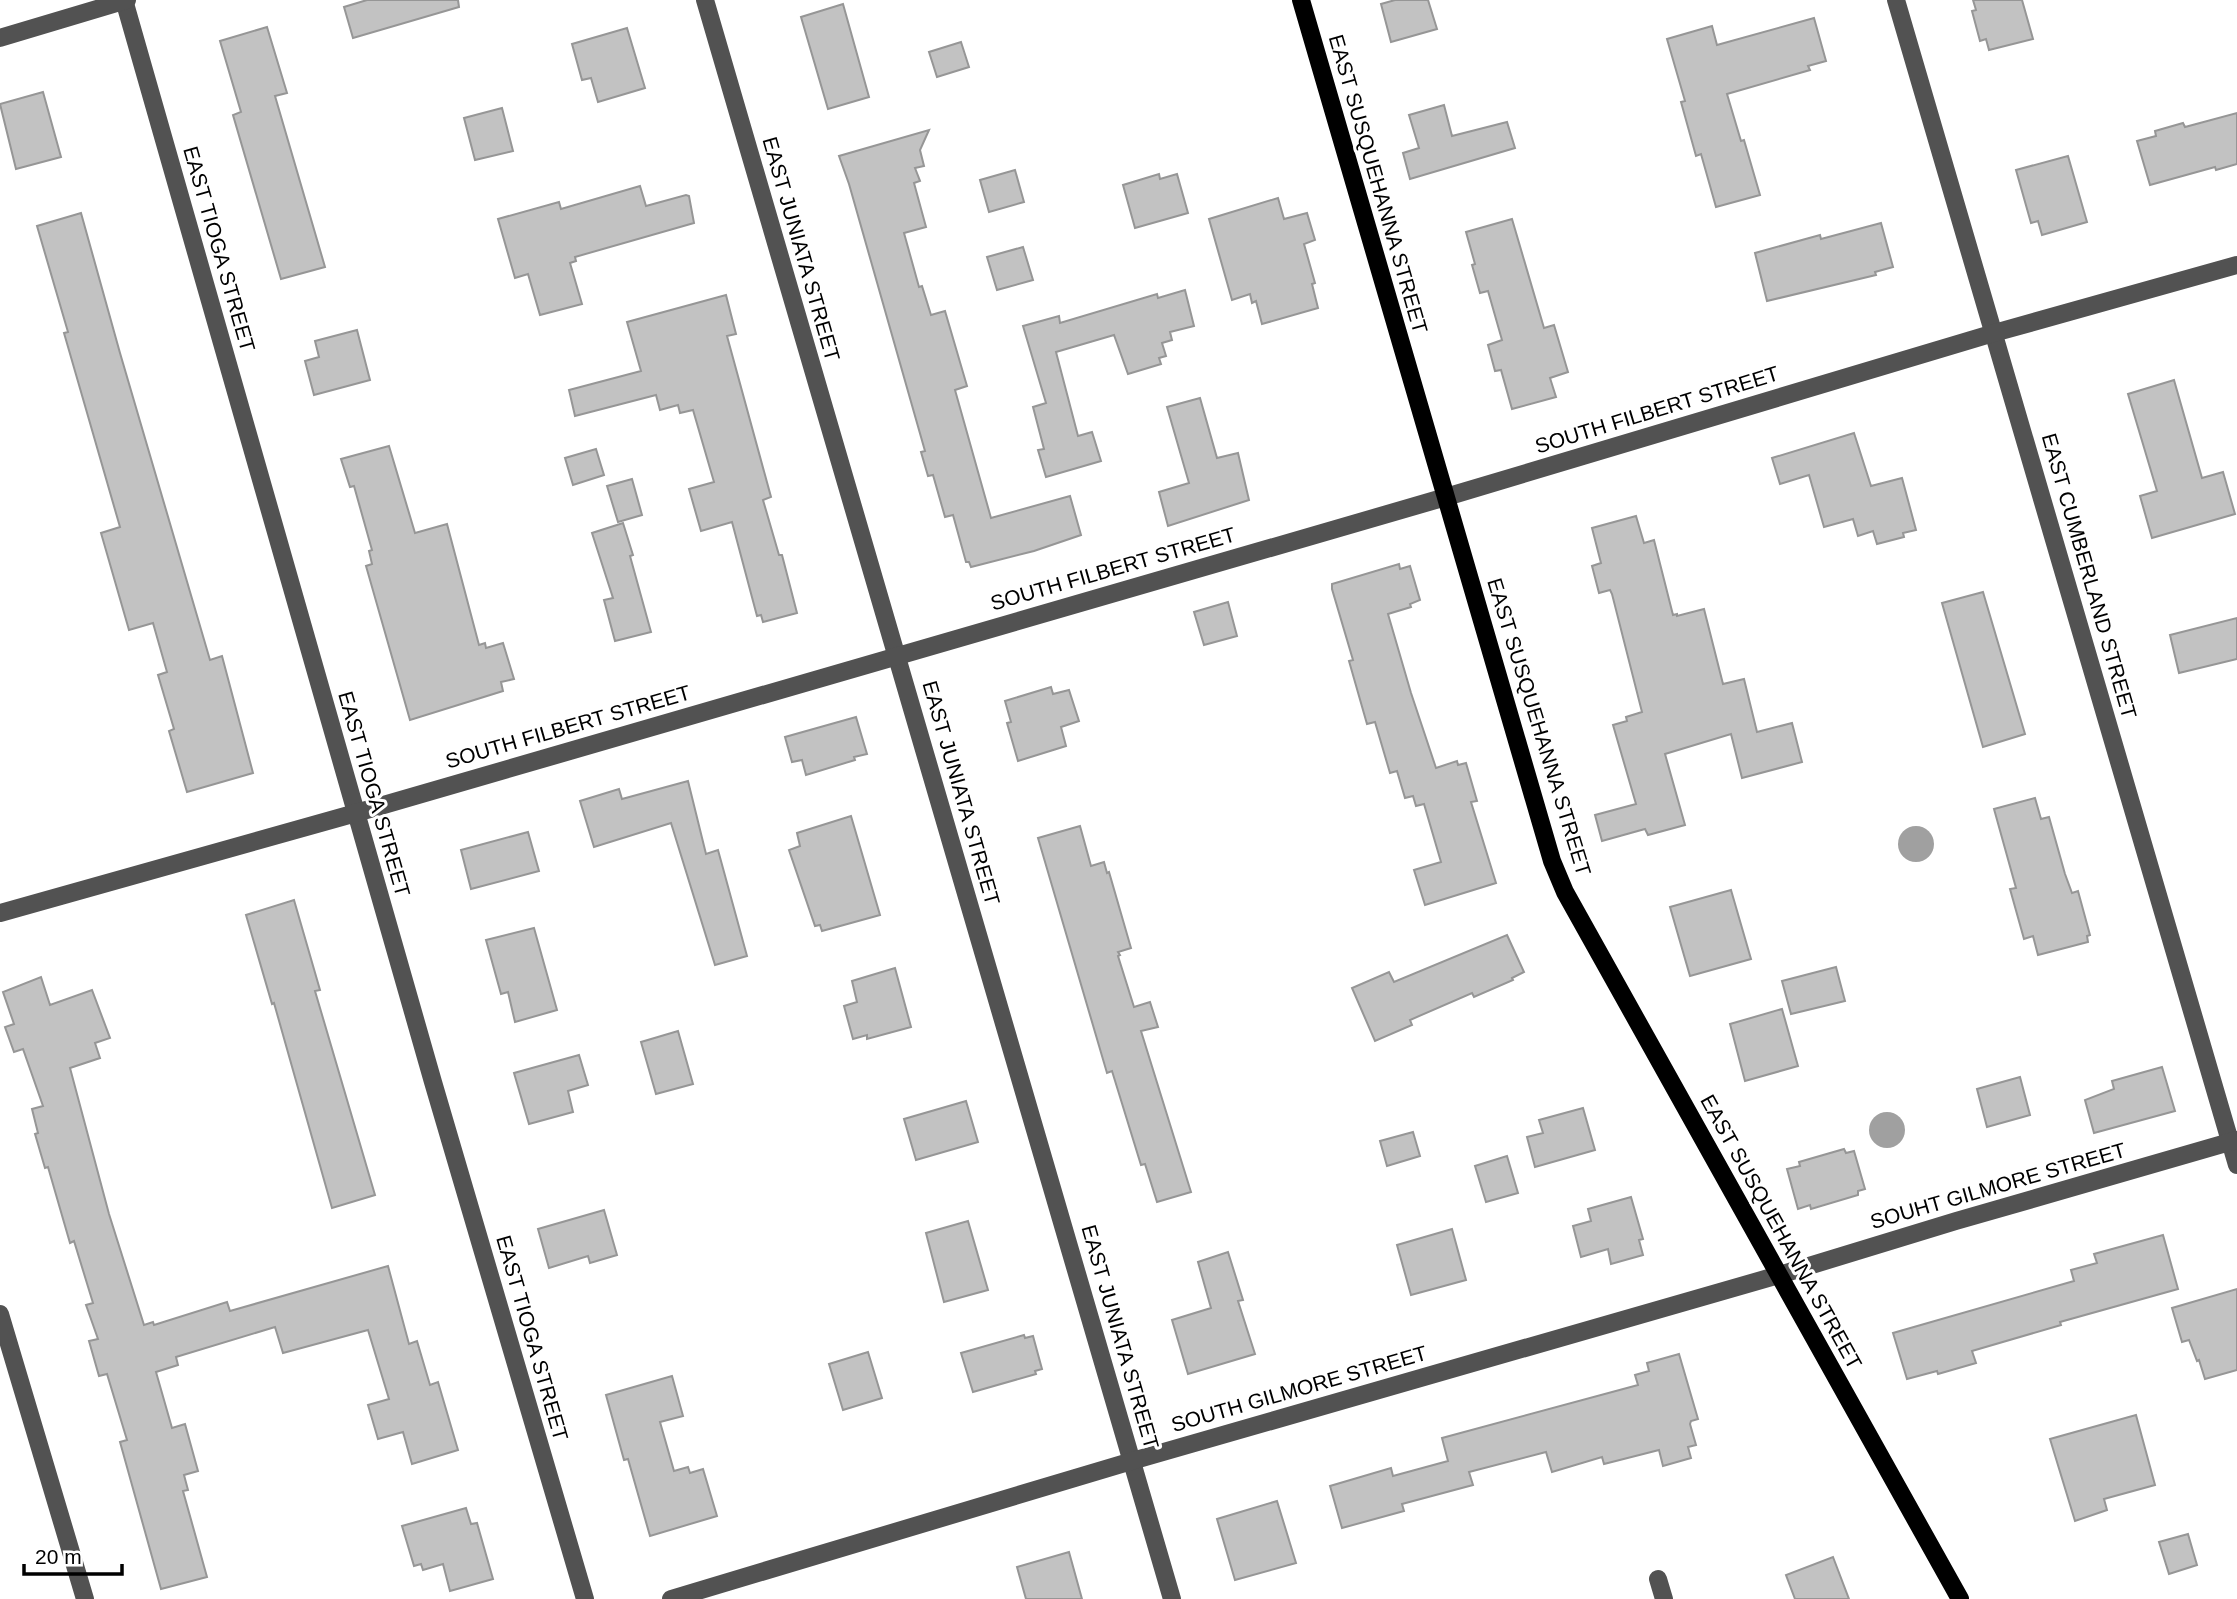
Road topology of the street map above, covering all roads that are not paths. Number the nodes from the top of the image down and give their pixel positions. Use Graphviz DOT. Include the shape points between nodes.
graph roads {
  1 [pos="125,0"];
  2 [pos="705,0"];
  3 [pos="1301,0"];
  4 [pos="1896,0"];
  5 [pos="0,38"];
  6 [pos="2237,265"];
  7 [pos="1994,333"];
  8 [pos="1446,497"];
  9 [pos="897,655"];
  10 [pos="356,813"];
  11 [pos="0,913"];
  12 [pos="2234,1141"];
  13 [pos="2237,1165"];
  14 [pos="1779,1275"];
  15 [pos="0,1314"];
  16 [pos="1132,1461"];
  17 [pos="1658,1579"];
  18 [pos="85,1599"];
  19 [pos="585,1599"];
  20 [pos="671,1599"];
  21 [pos="1172,1599"];
  22 [pos="1664,1599"];
  23 [pos="1960,1599"];
  1 -- 5 [label="street"];
  1 -- 10 [label="street, EAST TIOGA STREET"];
  2 -- 9 [label="street, EAST JUNIATA STREET"];
  3 -- 8 [label="main road, EAST SUSQUEHANNA STREET"];
  4 -- 7 [label="street, EAST CUMBERLAND STREET"];
  6 -- 7 [label="street, SOUTH FILBERT STREET"];
  7 -- 8 [label="street, SOUTH FILBERT STREET"];
  7 -- 12 [label="street, EAST CUMBERLAND STREET"];
  8 -- 9 [label="street, SOUTH FILBERT STREET"];
  8 -- 14 [label="main road, EAST SUSQUEHANNA STREET" via="1552,861 1565,892"];
  9 -- 10 [label="street, SOUTH FILBERT STREET"];
  9 -- 16 [label="street, EAST JUNIATA STREET"];
  10 -- 11 [label="street, SOUTH FILBERT STREET"];
  10 -- 19 [label="street, EAST TIOGA STREET"];
  12 -- 13 [label="street, EAST CUMBERLAND STREET"];
  12 -- 14 [label="street, SOUHT GILMORE STREET"];
  14 -- 16 [label="street, SOUTH GILMORE STREET"];
  14 -- 23 [label="main road, EAST SUSQUEHANNA STREET"];
  15 -- 18 [label="street"];
  16 -- 20 [label="street, SOUTH GILMORE STREET"];
  16 -- 21 [label="street, EAST JUNIATA STREET"];
  17 -- 22 [label="street"];
}
